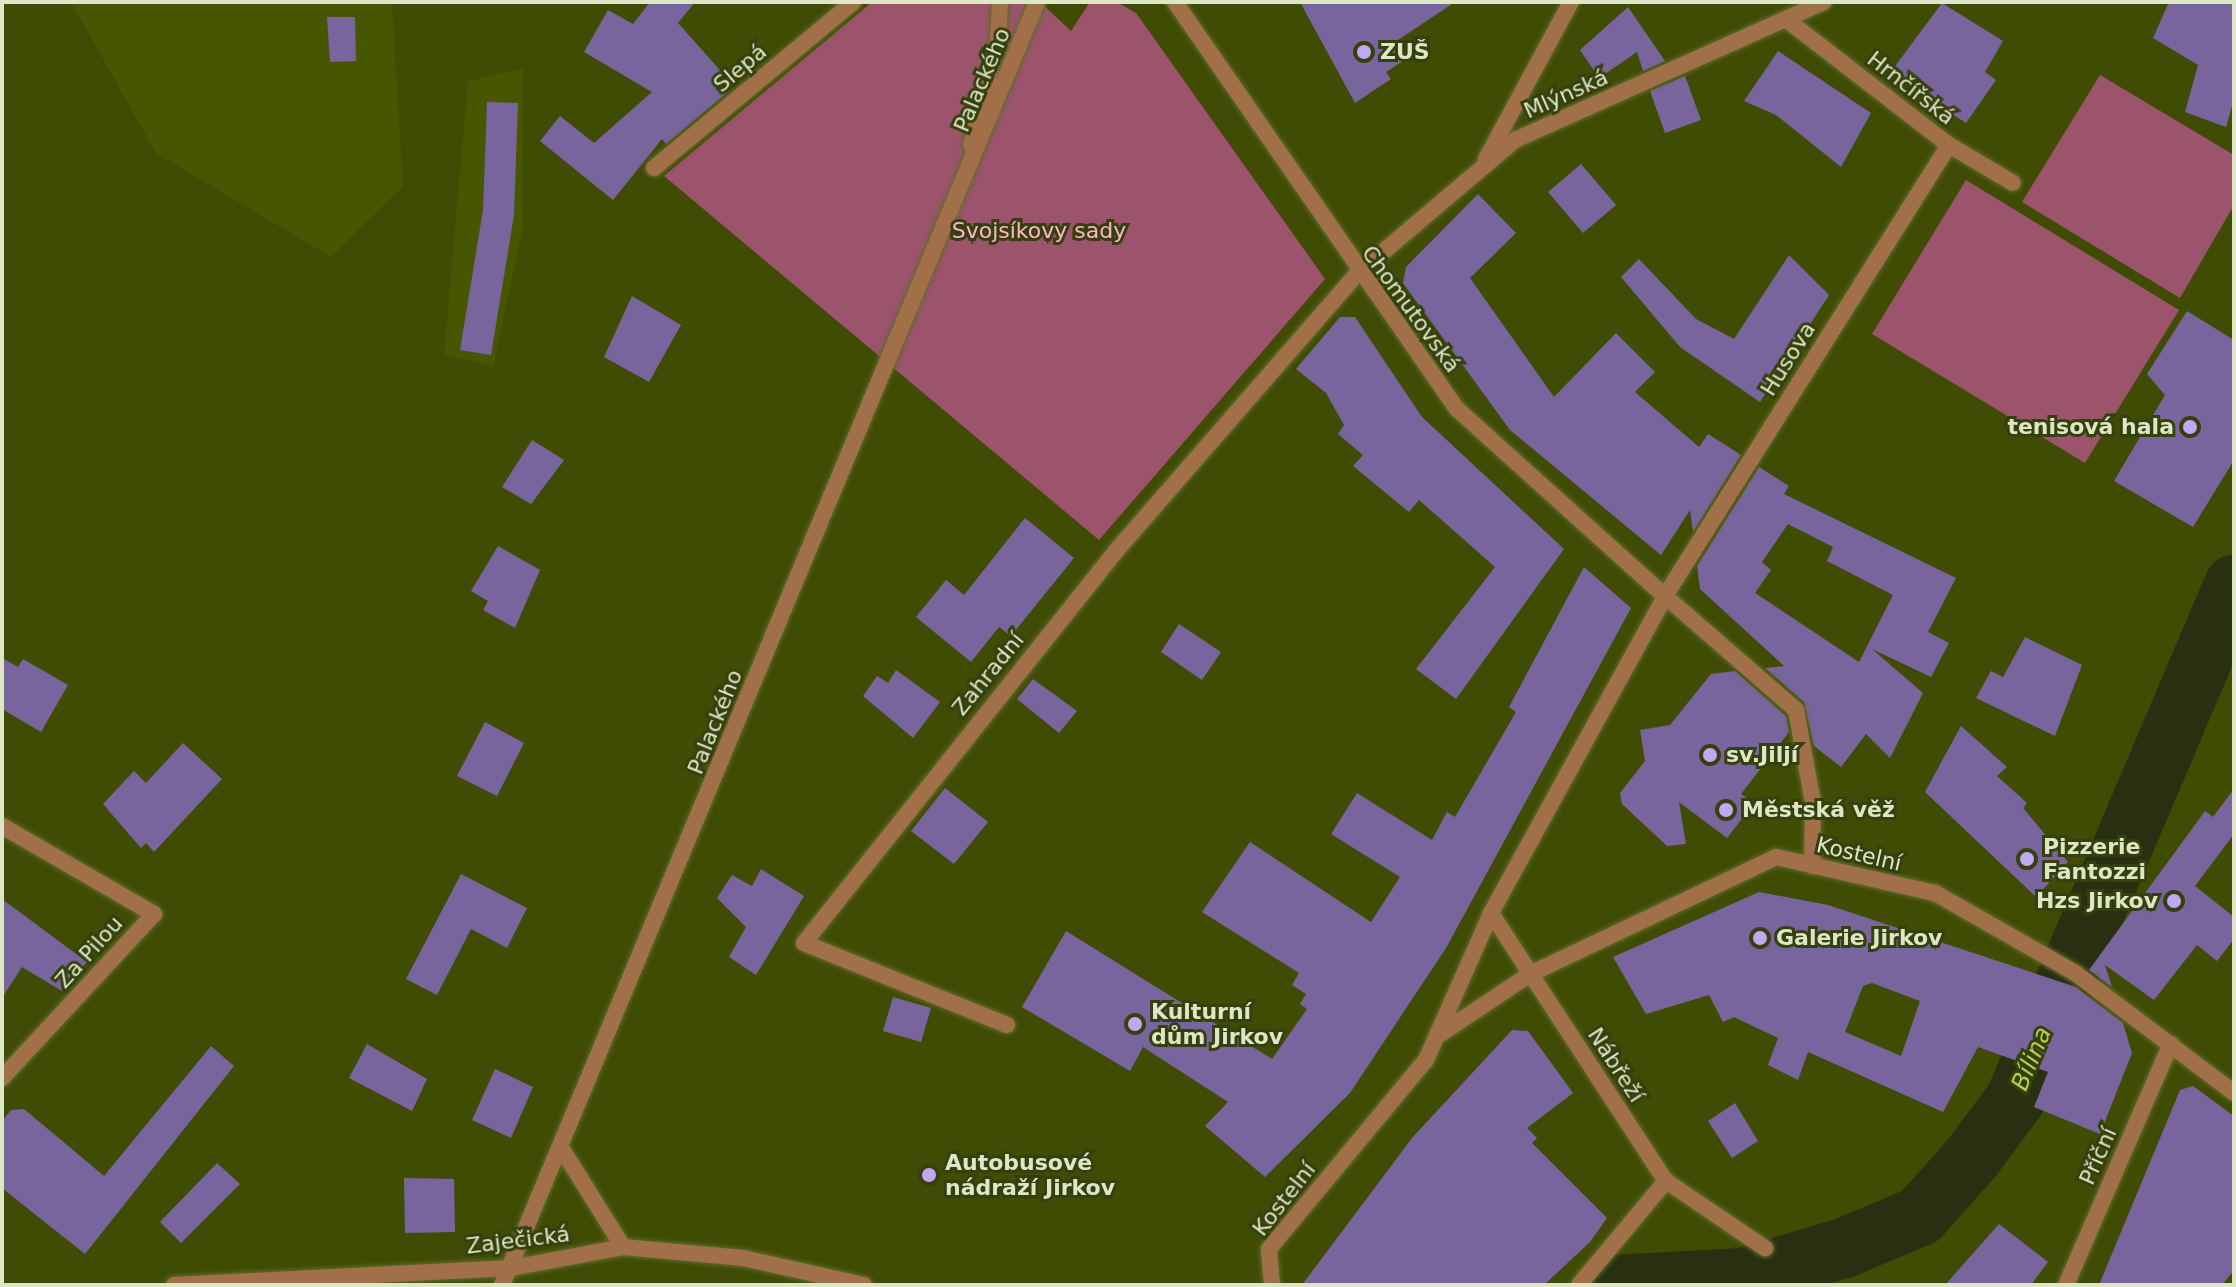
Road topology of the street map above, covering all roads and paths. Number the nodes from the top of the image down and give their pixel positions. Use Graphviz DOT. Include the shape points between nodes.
graph roads {
  1 [pos="853,2"];
  2 [pos="1000,2"];
  3 [pos="1037,2"];
  4 [pos="1175,2"];
  5 [pos="1571,2"];
  6 [pos="1823,2"];
  7 [pos="1787,20"];
  8 [pos="1949,145"];
  9 [pos="1482,166"];
  10 [pos="654,168"];
  11 [pos="964,173"];
  12 [pos="2013,183"];
  13 [pos="1357,274"];
  14 [pos="1665,596"];
  15 [pos="2,826"];
  16 [pos="1812,866"];
  17 [pos="1491,913"];
  18 [pos="1530,974"];
  19 [pos="1007,1025"];
  20 [pos="1442,1033"];
  21 [pos="2171,1044"];
  22 [pos="2,1078"];
  23 [pos="2234,1093"];
  24 [pos="562,1149"];
  25 [pos="1666,1181"];
  26 [pos="623,1247"];
  27 [pos="1765,1248"];
  28 [pos="511,1268"];
  29 [pos="298,1276"];
  30 [pos="174,1285"];
  31 [pos="274,1285"];
  32 [pos="502,1285"];
  33 [pos="864,1285"];
  34 [pos="1272,1285"];
  35 [pos="1579,1285"];
  36 [pos="2066,1285"];
  1 -- 10 [label="street, Slepá"];
  2 -- 11 [label="street, Palackého" via="998,40"];
  3 -- 11 [label="street, Palackého"];
  4 -- 13 [label="street, Chomutovská"];
  5 -- 9 [label="street"];
  6 -- 7 [label="street, Mlýnská"];
  7 -- 8 [label="street, Hrnčířská"];
  7 -- 9 [label="street, Mlýnská" via="1515,140"];
  8 -- 12 [label="street, Hrnčířská"];
  8 -- 14 [label="street, Husova"];
  9 -- 13 [label="street, Mlýnská"];
  11 -- 24 [label="street, Palackého"];
  13 -- 14 [label="street, Chomutovská" via="1457,409"];
  13 -- 19 [label="street, Zahradní" via="1116,551 804,943"];
  14 -- 16 [label="street, Chomutovská" via="1796,710 1813,803"];
  14 -- 17 [label="street, Kostelní"];
  15 -- 22 [label="street, Za Pilou" via="154,914"];
  16 -- 18 [label="street, Kostelní" via="1776,857"];
  16 -- 21 [label="street, Kostelní" via="1935,893 2075,973"];
  17 -- 18 [label="street, Nábřeží"];
  17 -- 20 [label="street, Kostelní"];
  18 -- 20 [label="street, Kostelní"];
  18 -- 25 [label="street, Nábřeží"];
  20 -- 34 [label="street, Kostelní" via="1269,1249"];
  21 -- 23 [label="street, Kostelní"];
  21 -- 36 [label="street, Příční"];
  24 -- 26 [label="street"];
  24 -- 28 [label="street, Palackého"];
  25 -- 27 [label="street, Nábřeží"];
  25 -- 35 [label="street"];
  26 -- 28 [label="street, Zaječická"];
  26 -- 33 [label="street, Zaječická" via="743,1258"];
  28 -- 29 [label="street, Zaječická"];
  28 -- 32 [label="street, Palackého"];
  29 -- 30 [label="street, Zaječická"];
  29 -- 31 [label="street"];
}
